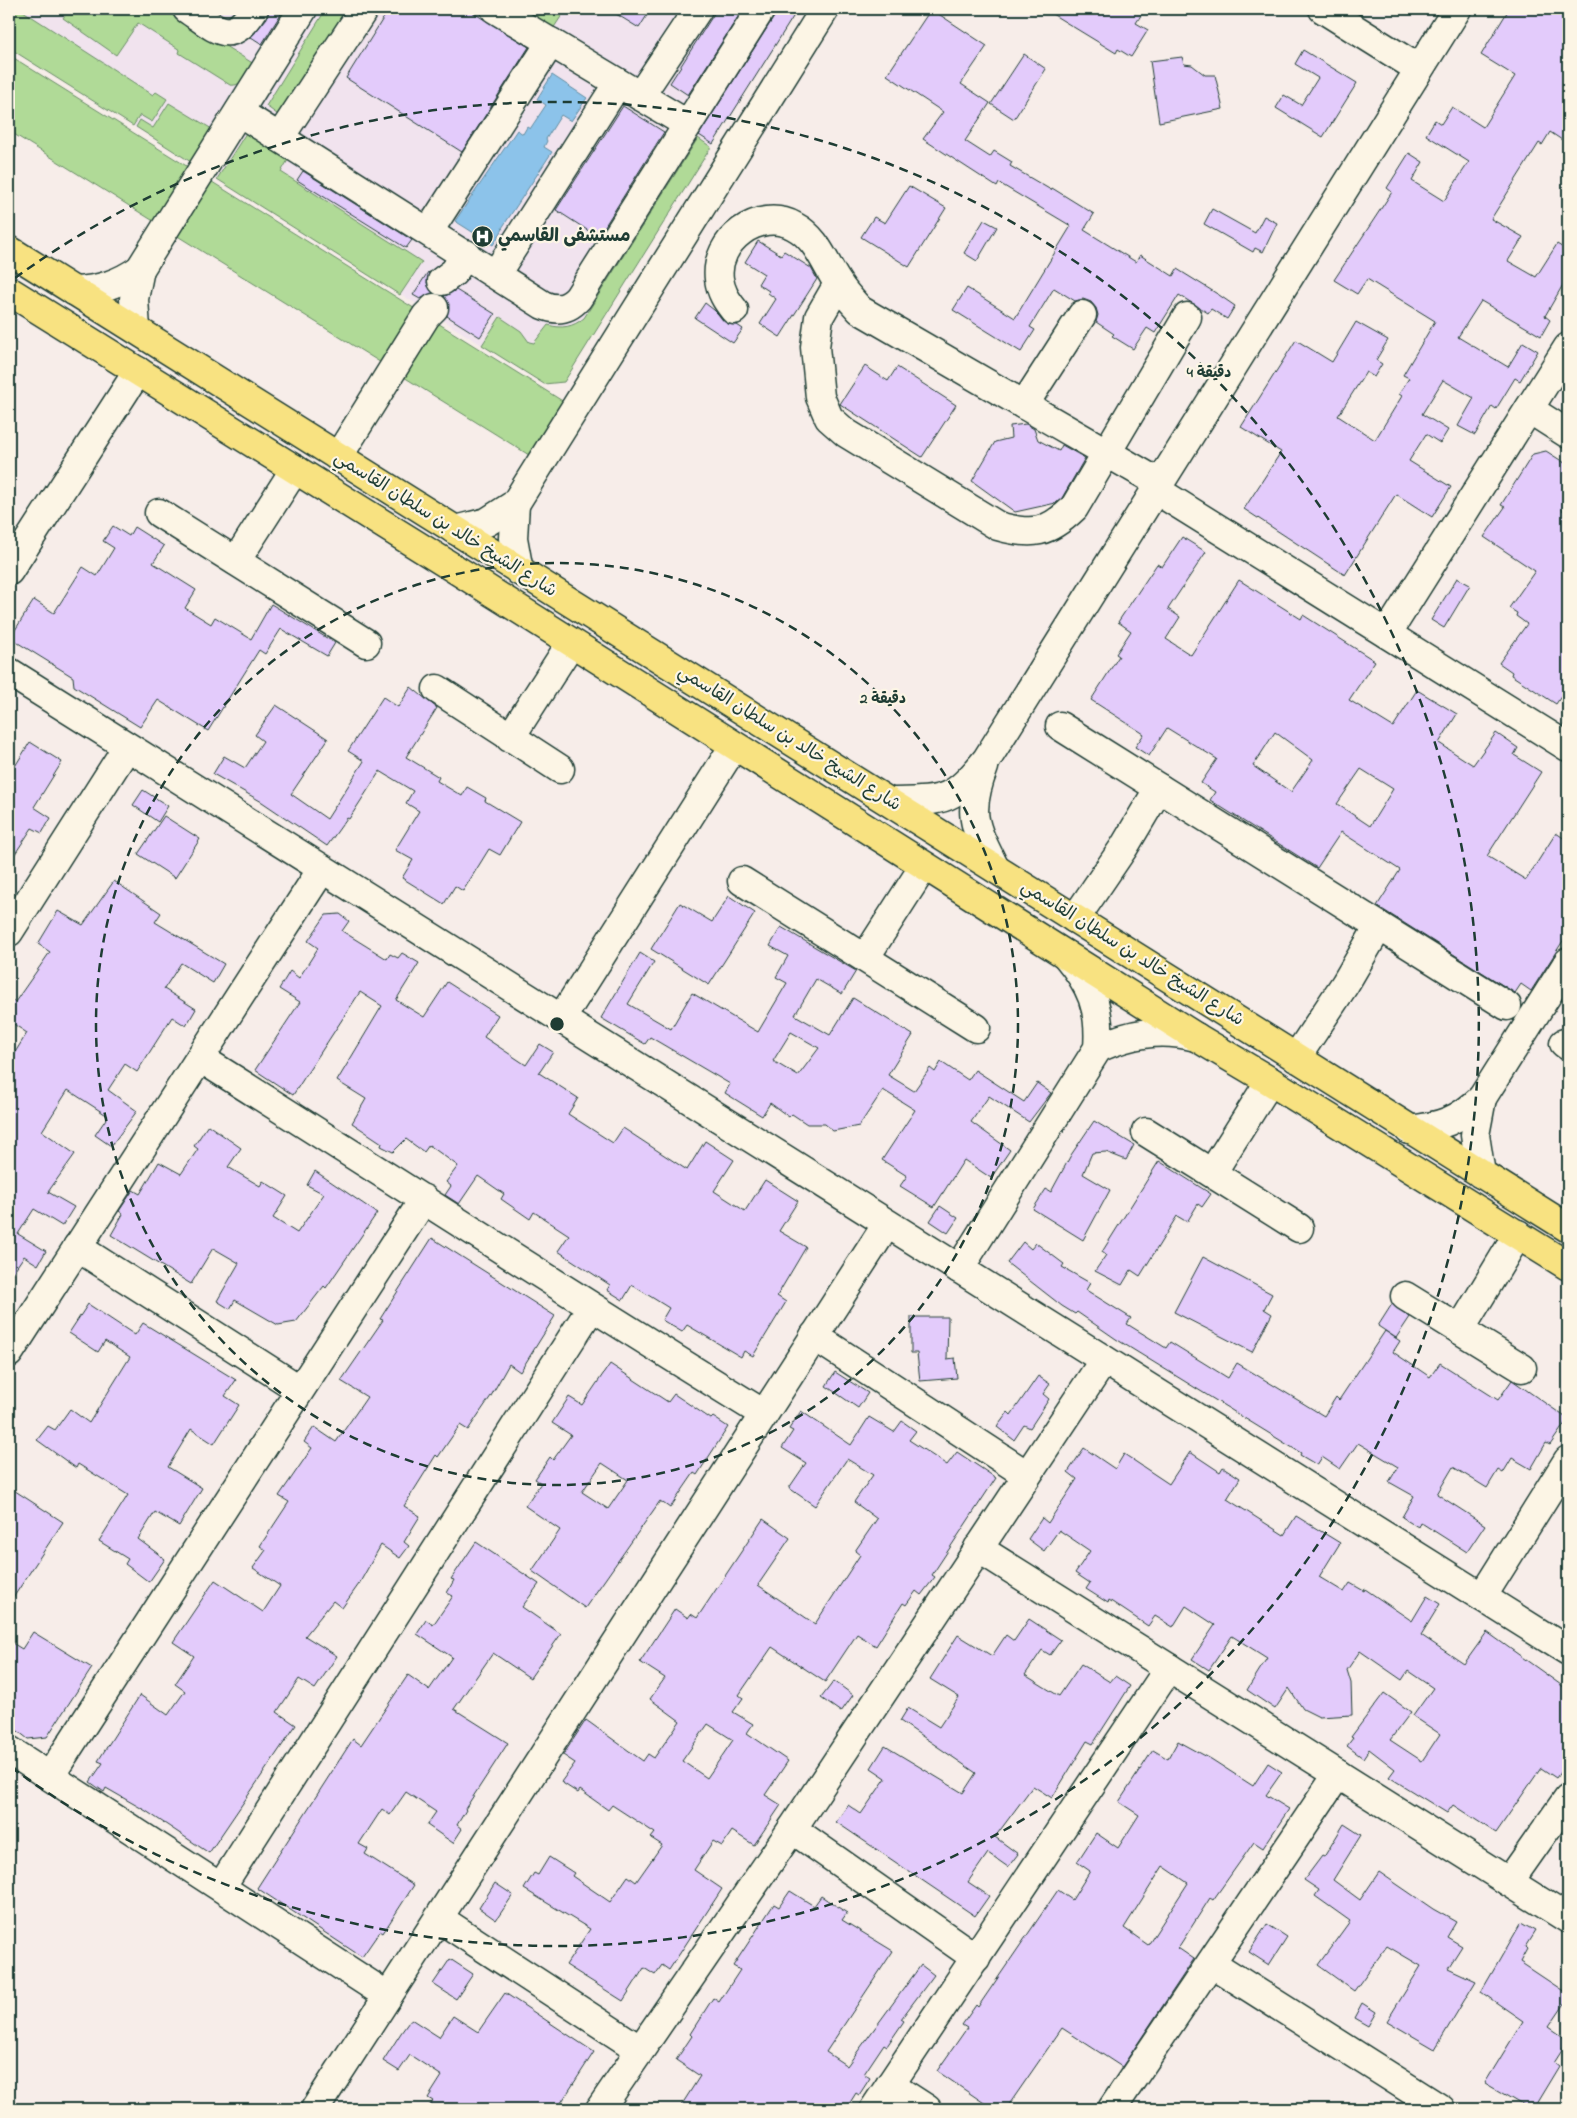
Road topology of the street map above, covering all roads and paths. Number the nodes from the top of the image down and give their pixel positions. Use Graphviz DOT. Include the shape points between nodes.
graph roads {
  1 [pos="187,9"];
  2 [pos="254,9"];
  3 [pos="303,9"];
  4 [pos="364,9"];
  5 [pos="698,9"];
  6 [pos="761,9"];
  7 [pos="825,9"];
  8 [pos="1323,9"];
  9 [pos="1457,9"];
  10 [pos="507,13"];
  11 [pos="550,42"];
  12 [pos="1419,69"];
  13 [pos="629,89"];
  14 [pos="239,112"];
  15 [pos="687,124"];
  16 [pos="280,137"];
  17 [pos="429,231"];
  18 [pos="9,250"];
  19 [pos="140,270"];
  20 [pos="496,274"];
  21 [pos="838,284"];
  22 [pos="9,291"];
  23 [pos="74,291"];
  24 [pos="431,308"];
  25 [pos="734,310"];
  26 [pos="1082,315"];
  27 [pos="1187,317"];
  28 [pos="136,330"];
  29 [pos="1568,347"];
  30 [pos="138,371"];
  31 [pos="1024,405"];
  32 [pos="1529,409"];
  33 [pos="1568,434"];
  34 [pos="1108,452"];
  35 [pos="338,457"];
  36 [pos="294,469"];
  37 [pos="1158,487"];
  38 [pos="515,504"];
  39 [pos="158,513"];
  40 [pos="455,530"];
  41 [pos="236,562"];
  42 [pos="9,571"];
  43 [pos="519,571"];
  44 [pos="476,582"];
  45 [pos="561,598"];
  46 [pos="1387,634"];
  47 [pos="366,644"];
  48 [pos="571,644"];
  49 [pos="9,672"];
  50 [pos="437,689"];
  51 [pos="1060,726"];
  52 [pos="510,738"];
  53 [pos="734,746"];
  54 [pos="128,747"];
  55 [pos="1568,747"];
  56 [pos="987,759"];
  57 [pos="560,769"];
  58 [pos="1159,788"];
  59 [pos="891,802"];
  60 [pos="924,866"];
  61 [pos="995,868"];
  62 [pos="322,869"];
  63 [pos="742,881"];
  64 [pos="1075,918"];
  65 [pos="1379,926"];
  66 [pos="9,932"];
  67 [pos="1066,955"];
  68 [pos="865,958"];
  69 [pos="1568,962"];
  70 [pos="1508,1006"];
  71 [pos="561,1019"];
  72 [pos="976,1028"];
  73 [pos="1196,1037"];
  74 [pos="1098,1048"];
  75 [pos="200,1058"];
  76 [pos="1296,1058"];
  77 [pos="1270,1081"];
  78 [pos="1482,1098"];
  79 [pos="1409,1130"];
  80 [pos="1146,1132"];
  81 [pos="1212,1173"];
  82 [pos="1480,1174"];
  83 [pos="424,1199"];
  84 [pos="887,1224"];
  85 [pos="1299,1228"];
  86 [pos="1568,1228"];
  87 [pos="1518,1234"];
  88 [pos="77,1246"];
  89 [pos="1568,1266"];
  90 [pos="959,1269"];
  91 [pos="1405,1296"];
  92 [pos="591,1308"];
  93 [pos="1460,1330"];
  94 [pos="814,1336"];
  95 [pos="9,1353"];
  96 [pos="1104,1360"];
  97 [pos="1522,1368"];
  98 [pos="299,1389"];
  99 [pos="764,1414"];
  100 [pos="1568,1460"];
  101 [pos="1027,1475"];
  102 [pos="978,1548"];
  103 [pos="1482,1596"];
  104 [pos="1568,1651"];
  105 [pos="1169,1668"];
  106 [pos="9,1750"];
  107 [pos="1338,1774"];
  108 [pos="50,1776"];
  109 [pos="1568,1798"];
  110 [pos="792,1829"];
  111 [pos="1509,1882"];
  112 [pos="221,1887"];
  113 [pos="440,1918"];
  114 [pos="1568,1919"];
  115 [pos="976,1958"];
  116 [pos="1211,1962"];
  117 [pos="388,1996"];
  118 [pos="639,2049"];
  119 [pos="890,2085"];
  120 [pos="315,2109"];
  121 [pos="600,2109"];
  122 [pos="874,2109"];
  123 [pos="927,2109"];
  124 [pos="1112,2109"];
  125 [pos="1441,2109"];
  1 -- 2 [label="street" via="218,29 231,32 242,26"];
  3 -- 14 [label="street"];
  4 -- 16 [label="street"];
  5 -- 13 [label="street"];
  6 -- 15 [label="street"];
  7 -- 38 [label="street"];
  8 -- 12 [label="street"];
  9 -- 12 [label="street"];
  10 -- 11 [label="street"];
  11 -- 13 [label="street"];
  11 -- 17 [label="street"];
  12 -- 37 [label="street"];
  13 -- 15 [label="street"];
  13 -- 20 [label="street"];
  14 -- 16 [label="street"];
  14 -- 19 [label="street"];
  15 -- 20 [label="street" via="573,304 550,308"];
  16 -- 17 [label="street"];
  17 -- 20 [label="street" via="453,273"];
  18 -- 23 [label="main road, شارع الشيخ خالد بن سلطان القاسمي"];
  19 -- 23 [label="street" via="109,286"];
  19 -- 28 [label="street" via="134,299"];
  21 -- 25 [label="street" via="808,235 792,225 775,221 757,223 740,230 728,243 720,260 719,278 723,295"];
  21 -- 31 [label="street" via="860,310"];
  21 -- 34 [label="street" via="819,317 815,347 822,402 829,418 846,433 998,526 1018,532 1039,531 1058,522 1074,508"];
  22 -- 30 [label="main road, شارع الشيخ خالد بن سلطان القاسمي"];
  23 -- 28 [label="main road, شارع الشيخ خالد بن سلطان القاسمي"];
  24 -- 35 [label="street"];
  26 -- 31 [label="street"];
  27 -- 34 [label="street"];
  28 -- 35 [label="main road, شارع الشيخ خالد بن سلطان القاسمي"];
  29 -- 32 [label="street"];
  30 -- 36 [label="main road, شارع الشيخ خالد بن سلطان القاسمي"];
  30 -- 42 [label="street"];
  31 -- 34 [label="street"];
  32 -- 33 [label="street"];
  32 -- 46 [label="street"];
  34 -- 37 [label="street"];
  35 -- 40 [label="main road, شارع الشيخ خالد بن سلطان القاسمي"];
  36 -- 41 [label="street"];
  36 -- 44 [label="main road, شارع الشيخ خالد بن سلطان القاسمي"];
  37 -- 46 [label="street"];
  37 -- 56 [label="street"];
  38 -- 40 [label="street" via="487,522"];
  38 -- 43 [label="street" via="513,538"];
  39 -- 41 [label="street"];
  40 -- 43 [label="main road, شارع الشيخ خالد بن سلطان القاسمي"];
  41 -- 47 [label="street"];
  43 -- 45 [label="main road, شارع الشيخ خالد بن سلطان القاسمي"];
  44 -- 45 [label="main road" via="480,573 490,571 540,597"];
  44 -- 48 [label="main road, شارع الشيخ خالد بن سلطان القاسمي"];
  45 -- 59 [label="main road, شارع الشيخ خالد بن سلطان القاسمي"];
  46 -- 55 [label="street"];
  48 -- 52 [label="street"];
  48 -- 53 [label="main road, شارع الشيخ خالد بن سلطان القاسمي"];
  49 -- 54 [label="street"];
  50 -- 52 [label="street"];
  51 -- 58 [label="street"];
  52 -- 57 [label="street"];
  53 -- 60 [label="main road, شارع الشيخ خالد بن سلطان القاسمي"];
  53 -- 71 [label="street"];
  54 -- 62 [label="street"];
  54 -- 66 [label="street"];
  56 -- 59 [label="street" via="953,794 926,801"];
  56 -- 61 [label="street" via="976,786 973,812 980,838"];
  58 -- 64 [label="street" via="1124,847"];
  58 -- 65 [label="street"];
  59 -- 61 [label="main road, شارع الشيخ خالد بن سلطان القاسمي"];
  60 -- 67 [label="main road, شارع الشيخ خالد بن سلطان القاسمي"];
  60 -- 68 [label="street"];
  61 -- 64 [label="main road, شارع الشيخ خالد بن سلطان القاسمي"];
  62 -- 71 [label="street"];
  62 -- 75 [label="street"];
  63 -- 68 [label="street"];
  64 -- 76 [label="main road, شارع الشيخ خالد بن سلطان القاسمي"];
  65 -- 70 [label="street"];
  65 -- 76 [label="street"];
  67 -- 73 [label="main road, شارع الشيخ خالد بن سلطان القاسمي"];
  67 -- 74 [label="street" via="1090,988 1100,1028"];
  68 -- 72 [label="street"];
  69 -- 78 [label="street"];
  71 -- 84 [label="street"];
  73 -- 74 [label="street" via="1175,1032 1135,1034"];
  73 -- 77 [label="main road, شارع الشيخ خالد بن سلطان القاسمي"];
  74 -- 90 [label="street"];
  75 -- 83 [label="street"];
  75 -- 88 [label="street"];
  76 -- 79 [label="main road, شارع الشيخ خالد بن سلطان القاسمي"];
  77 -- 81 [label="street"];
  77 -- 87 [label="main road, شارع الشيخ خالد بن سلطان القاسمي"];
  78 -- 79 [label="street" via="1469,1111 1450,1122"];
  78 -- 82 [label="street" via="1475,1136"];
  79 -- 82 [label="main road, شارع الشيخ خالد بن سلطان القاسمي"];
  80 -- 81 [label="street"];
  81 -- 85 [label="street"];
  82 -- 86 [label="main road, شارع الشيخ خالد بن سلطان القاسمي"];
  83 -- 92 [label="street"];
  83 -- 98 [label="street"];
  84 -- 90 [label="street"];
  84 -- 94 [label="street"];
  87 -- 89 [label="main road, شارع الشيخ خالد بن سلطان القاسمي"];
  87 -- 93 [label="street"];
  88 -- 95 [label="street"];
  88 -- 98 [label="street"];
  90 -- 96 [label="street"];
  91 -- 93 [label="street"];
  92 -- 99 [label="street"];
  92 -- 112 [label="street"];
  93 -- 97 [label="street"];
  94 -- 99 [label="street"];
  94 -- 101 [label="street"];
  96 -- 101 [label="street"];
  96 -- 103 [label="street"];
  98 -- 108 [label="street"];
  99 -- 113 [label="street"];
  100 -- 103 [label="street"];
  101 -- 102 [label="street"];
  102 -- 105 [label="street"];
  102 -- 110 [label="street"];
  103 -- 104 [label="street"];
  105 -- 107 [label="street"];
  105 -- 115 [label="street"];
  106 -- 108 [label="street"];
  107 -- 111 [label="street"];
  107 -- 116 [label="street"];
  108 -- 112 [label="street"];
  109 -- 111 [label="street"];
  110 -- 115 [label="street"];
  110 -- 118 [label="street"];
  111 -- 114 [label="street"];
  112 -- 117 [label="street"];
  113 -- 117 [label="street"];
  113 -- 118 [label="street"];
  115 -- 119 [label="street"];
  116 -- 124 [label="street"];
  116 -- 125 [label="street"];
  117 -- 120 [label="street"];
  118 -- 121 [label="street"];
  119 -- 122 [label="street"];
  119 -- 123 [label="street"];
}
